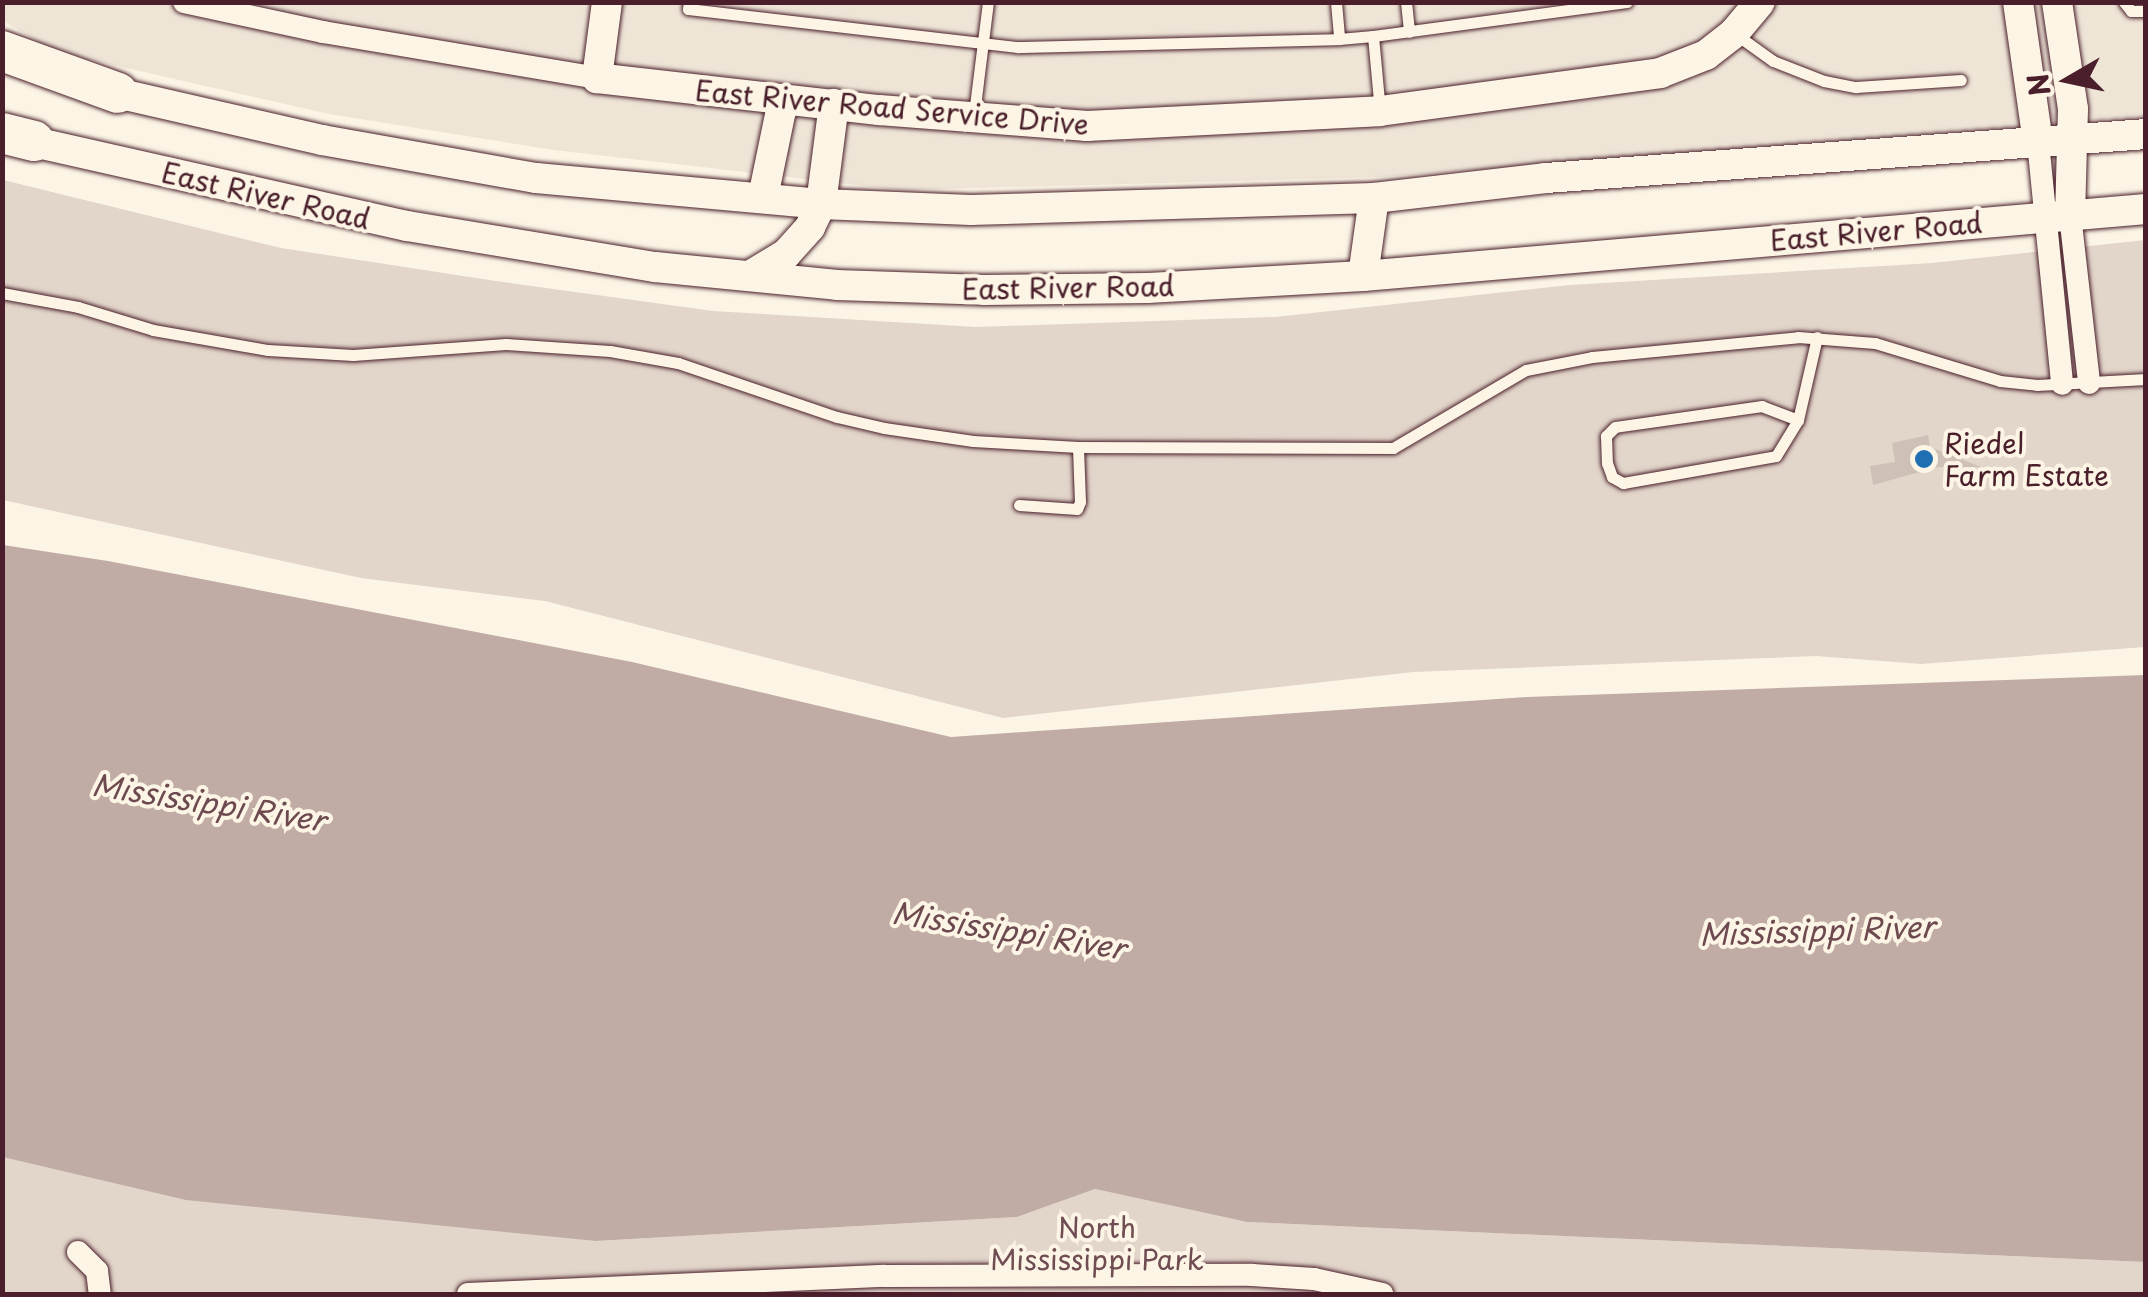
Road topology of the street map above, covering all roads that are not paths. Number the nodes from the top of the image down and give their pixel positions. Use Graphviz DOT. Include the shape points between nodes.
graph roads {
  1 [pos="184,2"];
  2 [pos="607,2"];
  3 [pos="689,2"];
  4 [pos="988,2"];
  5 [pos="1336,2"];
  6 [pos="1406,2"];
  7 [pos="1628,2"];
  8 [pos="1760,2"];
  9 [pos="2018,2"];
  10 [pos="2057,2"];
  11 [pos="2124,2"];
  12 [pos="2146,11"];
  13 [pos="1409,32"];
  14 [pos="1734,33"];
  15 [pos="1373,36"];
  16 [pos="1339,39"];
  17 [pos="984,41"];
  18 [pos="12,67"];
  19 [pos="596,78"];
  20 [pos="1961,80"];
  21 [pos="118,93"];
  22 [pos="783,100"];
  23 [pos="834,104"];
  24 [pos="1380,110"];
  25 [pos="973,118"];
  26 [pos="2146,134"];
  27 [pos="13,136"];
  28 [pos="2073,140"];
  29 [pos="2038,142"];
  30 [pos="763,197"];
  31 [pos="1374,198"];
  32 [pos="821,204"];
  33 [pos="2146,209"];
  34 [pos="2057,216"];
  35 [pos="750,275"];
  36 [pos="1363,276"];
  37 [pos="2,294"];
  38 [pos="1818,337"];
  39 [pos="2146,379"];
  40 [pos="2062,384"];
  41 [pos="2089,384"];
  42 [pos="1798,420"];
  43 [pos="1078,447"];
  44 [pos="1020,506"];
  45 [pos="78,1252"];
  46 [pos="100,1294"];
  47 [pos="468,1294"];
  48 [pos="1382,1294"];
  1 -- 19 [label="street, East River Road Service Drive"];
  2 -- 19 [label="street"];
  3 -- 17 [label="lane" via="688,10"];
  4 -- 17 [label="lane"];
  5 -- 16 [label="lane"];
  6 -- 13 [label="lane"];
  7 -- 13 [label="lane"];
  8 -- 14 [label="street, East River Road Service Drive"];
  9 -- 29 [label="street"];
  10 -- 28 [label="street"];
  11 -- 12 [label="lane" via="2131,11"];
  13 -- 15 [label="lane"];
  14 -- 20 [label="lane" via="1773,61 1824,81 1856,86"];
  14 -- 24 [label="street, East River Road Service Drive" via="1706,55 1660,72"];
  15 -- 16 [label="lane"];
  15 -- 24 [label="lane"];
  16 -- 17 [label="lane" via="1018,48"];
  17 -- 25 [label="lane"];
  18 -- 21 [label="highway"];
  19 -- 22 [label="street, East River Road Service Drive"];
  21 -- 30 [label="street" via="470,167 580,184"];
  22 -- 23 [label="street, East River Road Service Drive"];
  22 -- 30 [label="street"];
  23 -- 25 [label="street, East River Road Service Drive"];
  23 -- 32 [label="street"];
  24 -- 25 [label="street, East River Road Service Drive" via="1087,126"];
  26 -- 28 [label="street"];
  27 -- 35 [label="street, East River Road" via="407,226"];
  28 -- 29 [label="street"];
  28 -- 34 [label="street"];
  29 -- 31 [label="street" via="1546,178"];
  29 -- 34 [label="street"];
  30 -- 32 [label="street"];
  31 -- 32 [label="street" via="971,210"];
  31 -- 36 [label="street"];
  32 -- 35 [label="street" via="786,254"];
  33 -- 34 [label="street, East River Road"];
  34 -- 36 [label="street, East River Road"];
  34 -- 40 [label="street"];
  34 -- 41 [label="street"];
  35 -- 36 [label="street, East River Road" via="984,290"];
  37 -- 43 [label="lane" via="268,350 354,355 506,344 610,350 696,368 884,428"];
  38 -- 40 [label="lane" via="1875,343 2000,381"];
  38 -- 42 [label="lane"];
  38 -- 43 [label="lane" via="1592,357 1526,370 1393,448"];
  39 -- 41 [label="lane"];
  40 -- 41 [label="lane"];
  42 -- 42 [label="lane" via="1762,406 1615,426 1606,436 1606,462 1612,478 1623,483 1776,456"];
  43 -- 44 [label="lane" via="1076,508"];
  45 -- 46 [label="street" via="97,1270"];
  47 -- 48 [label="street" via="885,1276 1252,1275 1314,1279"];
}
